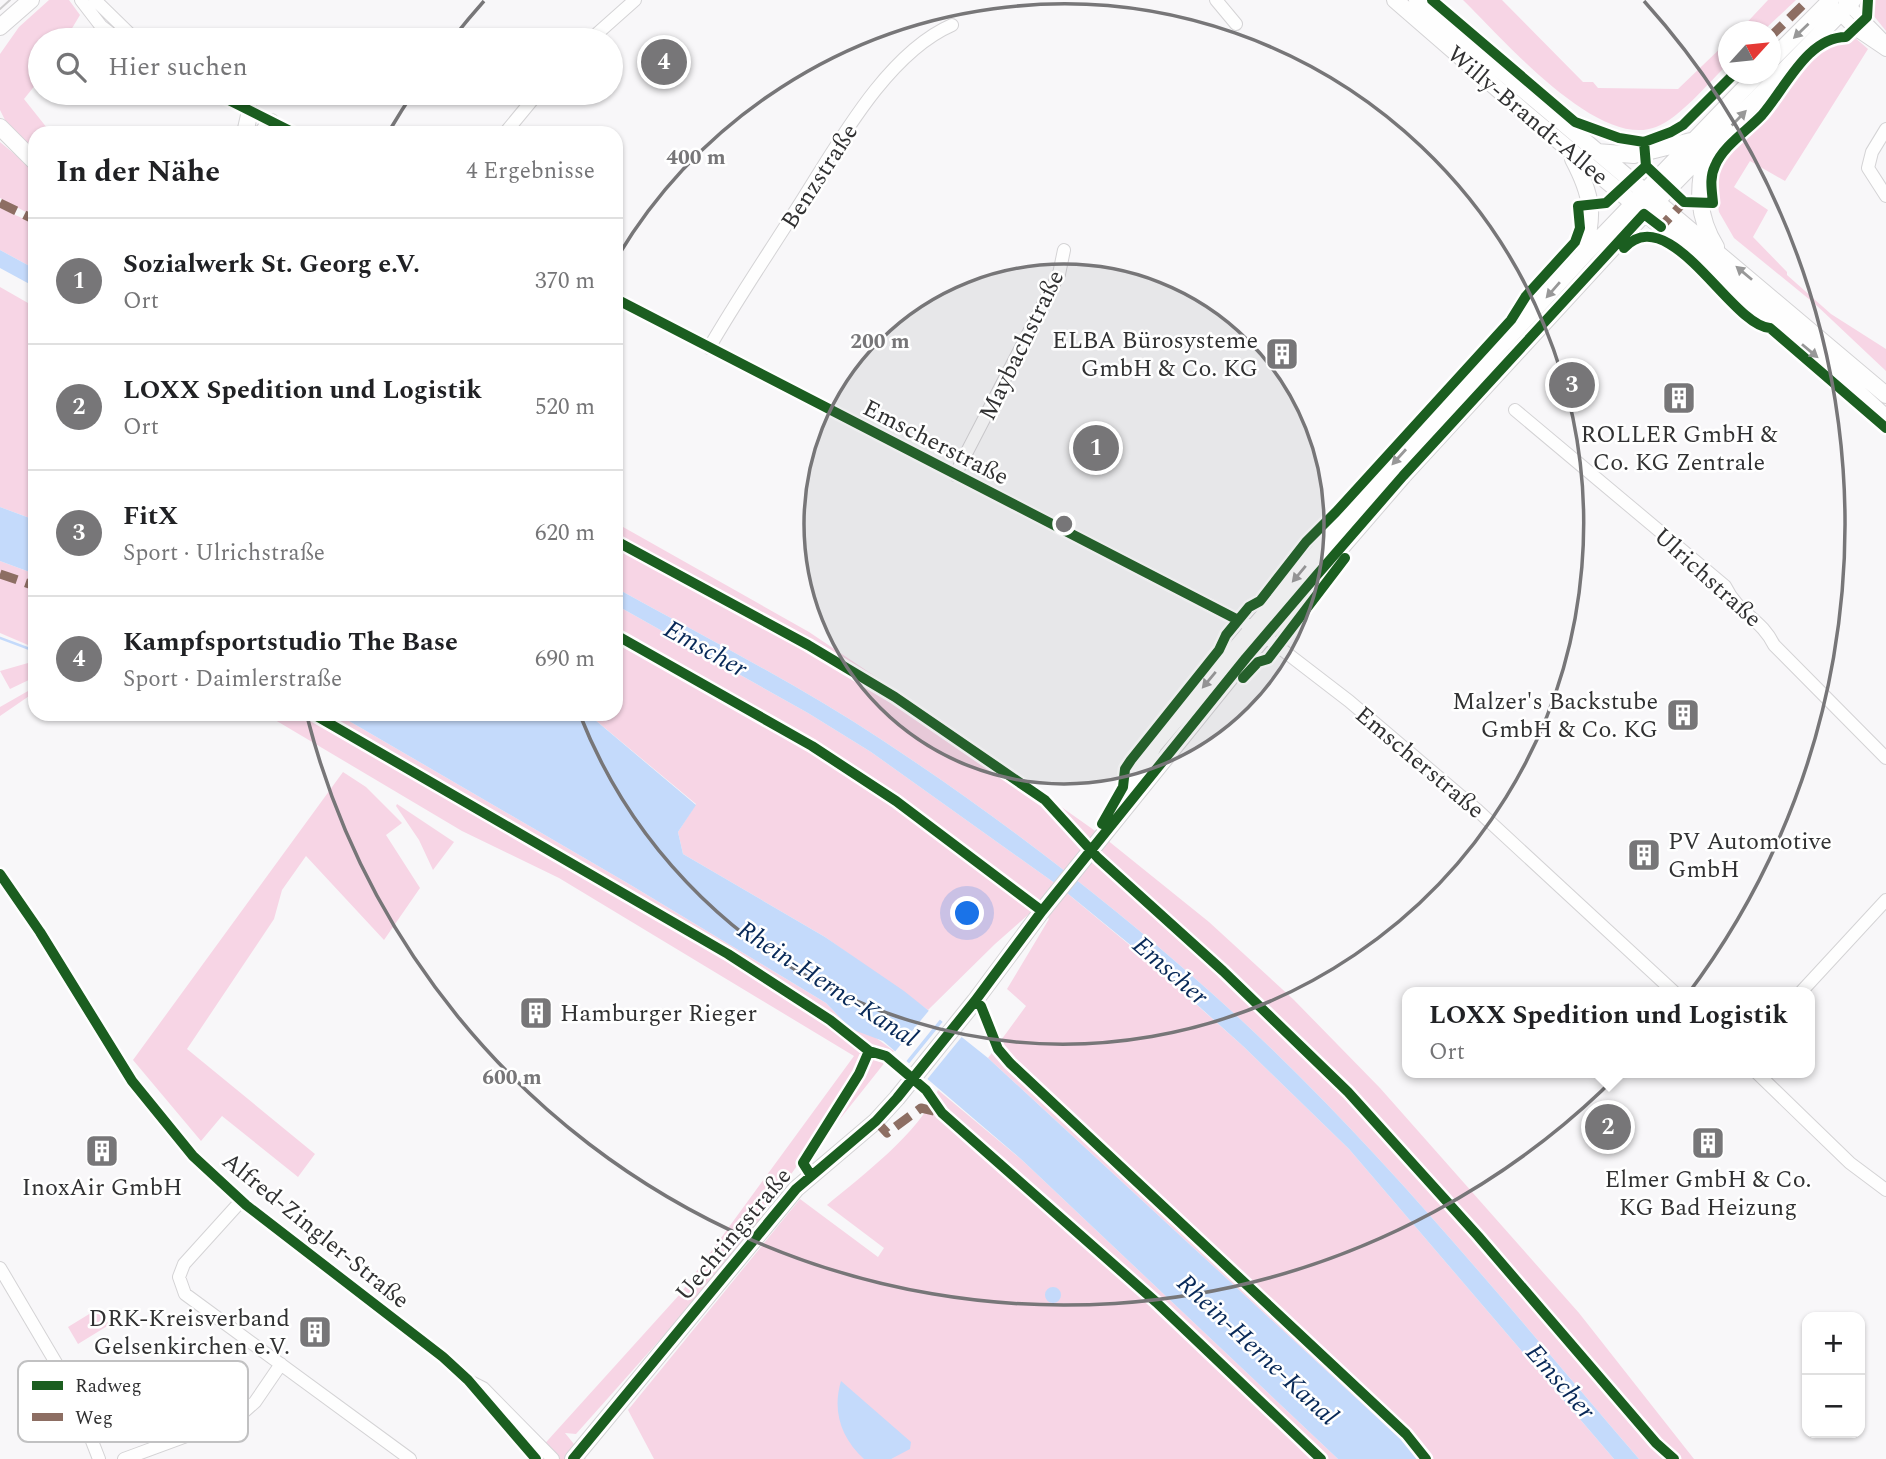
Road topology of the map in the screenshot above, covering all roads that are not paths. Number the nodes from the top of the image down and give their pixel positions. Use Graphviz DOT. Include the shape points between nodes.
graph roads {
  1 [pos="31,0"];
  2 [pos="635,0"];
  3 [pos="1216,0"];
  4 [pos="1395,0"];
  5 [pos="1417,0"];
  6 [pos="93,3"];
  7 [pos="1841,4"];
  8 [pos="4,23"];
  9 [pos="1236,24"];
  10 [pos="952,26"];
  11 [pos="111,28"];
  12 [pos="121,28"];
  13 [pos="604,28"];
  14 [pos="0,35"];
  15 [pos="1886,43"];
  16 [pos="1886,50"];
  17 [pos="1781,52"];
  18 [pos="1748,84"];
  19 [pos="238,105"];
  20 [pos="528,105"];
  21 [pos="250,111"];
  22 [pos="247,126"];
  23 [pos="265,126"];
  24 [pos="511,126"];
  25 [pos="1886,129"];
  26 [pos="3,134"];
  27 [pos="1694,140"];
  28 [pos="1569,150"];
  29 [pos="1597,152"];
  30 [pos="1706,152"];
  31 [pos="28,156"];
  32 [pos="1650,196"];
  33 [pos="1886,196"];
  34 [pos="1638,209"];
  35 [pos="1064,250"];
  36 [pos="1719,252"];
  37 [pos="1584,255"];
  38 [pos="623,303"];
  39 [pos="709,348"];
  40 [pos="1886,395"];
  41 [pos="1515,410"];
  42 [pos="1886,418"];
  43 [pos="955,475"];
  44 [pos="1259,633"];
  45 [pos="1886,758"];
  46 [pos="0,874"];
  47 [pos="1886,900"];
  48 [pos="1669,987"];
  49 [pos="1806,987"];
  50 [pos="1762,1078"];
  51 [pos="1886,1190"];
  52 [pos="241,1201"];
  53 [pos="0,1268"];
  54 [pos="54,1361"];
  55 [pos="281,1364"];
  56 [pos="468,1380"];
  57 [pos="248,1408"];
  58 [pos="92,1442"];
  59 [pos="170,1442"];
  60 [pos="99,1459"];
  61 [pos="124,1459"];
  62 [pos="410,1459"];
  63 [pos="536,1459"];
  64 [pos="553,1459"];
  65 [pos="573,1459"];
  1 -- 8 [label="main road"];
  2 -- 13 [label="street"];
  3 -- 9 [label="street"];
  4 -- 28 [label="main road, Willy-Brandt-Allee"];
  5 -- 29 [label="main road, Willy-Brandt-Allee"];
  6 -- 11 [label="street"];
  6 -- 12 [label="street"];
  7 -- 15 [label="street"];
  7 -- 16 [label="street" via="1855,29"];
  7 -- 17 [label="main road, one-way"];
  30 -- 7 [label="main road, one-way"];
  8 -- 14 [label="main road"];
  10 -- 39 [label="street, Benzstraße" via="937,32 911,54 867,105"];
  18 -- 27 [label="main road"];
  19 -- 21 [label="street"];
  20 -- 24 [label="street"];
  21 -- 22 [label="main road"];
  21 -- 23 [label="street"];
  25 -- 33 [label="street" via="1868,168"];
  26 -- 31 [label="main road"];
  27 -- 29 [label="main road" via="1634,155"];
  27 -- 32 [label="main road"];
  28 -- 34 [label="main road, Willy-Brandt-Allee"];
  28 -- 37 [label="main road" via="1591,204"];
  29 -- 32 [label="main road, Willy-Brandt-Allee"];
  30 -- 32 [label="main road"];
  30 -- 36 [label="main road" via="1699,204"];
  32 -- 34 [label="main road"];
  32 -- 36 [label="main road, Willy-Brandt-Allee"];
  34 -- 37 [label="main road"];
  34 -- 42 [label="main road, Willy-Brandt-Allee, one-way"];
  34 -- 44 [label="main road"];
  35 -- 43 [label="street, Maybachstraße" via="1059,274"];
  40 -- 36 [label="main road, Willy-Brandt-Allee, one-way"];
  37 -- 44 [label="main road, one-way" via="1389,468"];
  38 -- 39 [label="street, Emscherstraße"];
  39 -- 43 [label="street, Emscherstraße"];
  41 -- 45 [label="street, Ulrichstraße" via="1725,586 1732,601 1765,627 1774,645"];
  43 -- 44 [label="street, Emscherstraße"];
  44 -- 48 [label="street, Emscherstraße" via="1349,701 1476,809"];
  44 -- 65 [label="main road, Uechtingstraße" via="910,1081 876,1121 796,1189"];
  46 -- 52 [label="street, Alfred-Zingler-Straße" via="149,1105 193,1156"];
  47 -- 49 [label="street"];
  50 -- 51 [label="street" via="1850,1163"];
  52 -- 55 [label="street" via="184,1264 180,1284 197,1304"];
  52 -- 56 [label="street, Alfred-Zingler-Straße"];
  53 -- 54 [label="street"];
  55 -- 57 [label="street"];
  55 -- 62 [label="street"];
  56 -- 63 [label="street, Alfred-Zingler-Straße"];
  56 -- 64 [label="street, Alfred-Zingler-Straße" via="483,1388"];
  58 -- 60 [label="street"];
  59 -- 61 [label="street"];
}
